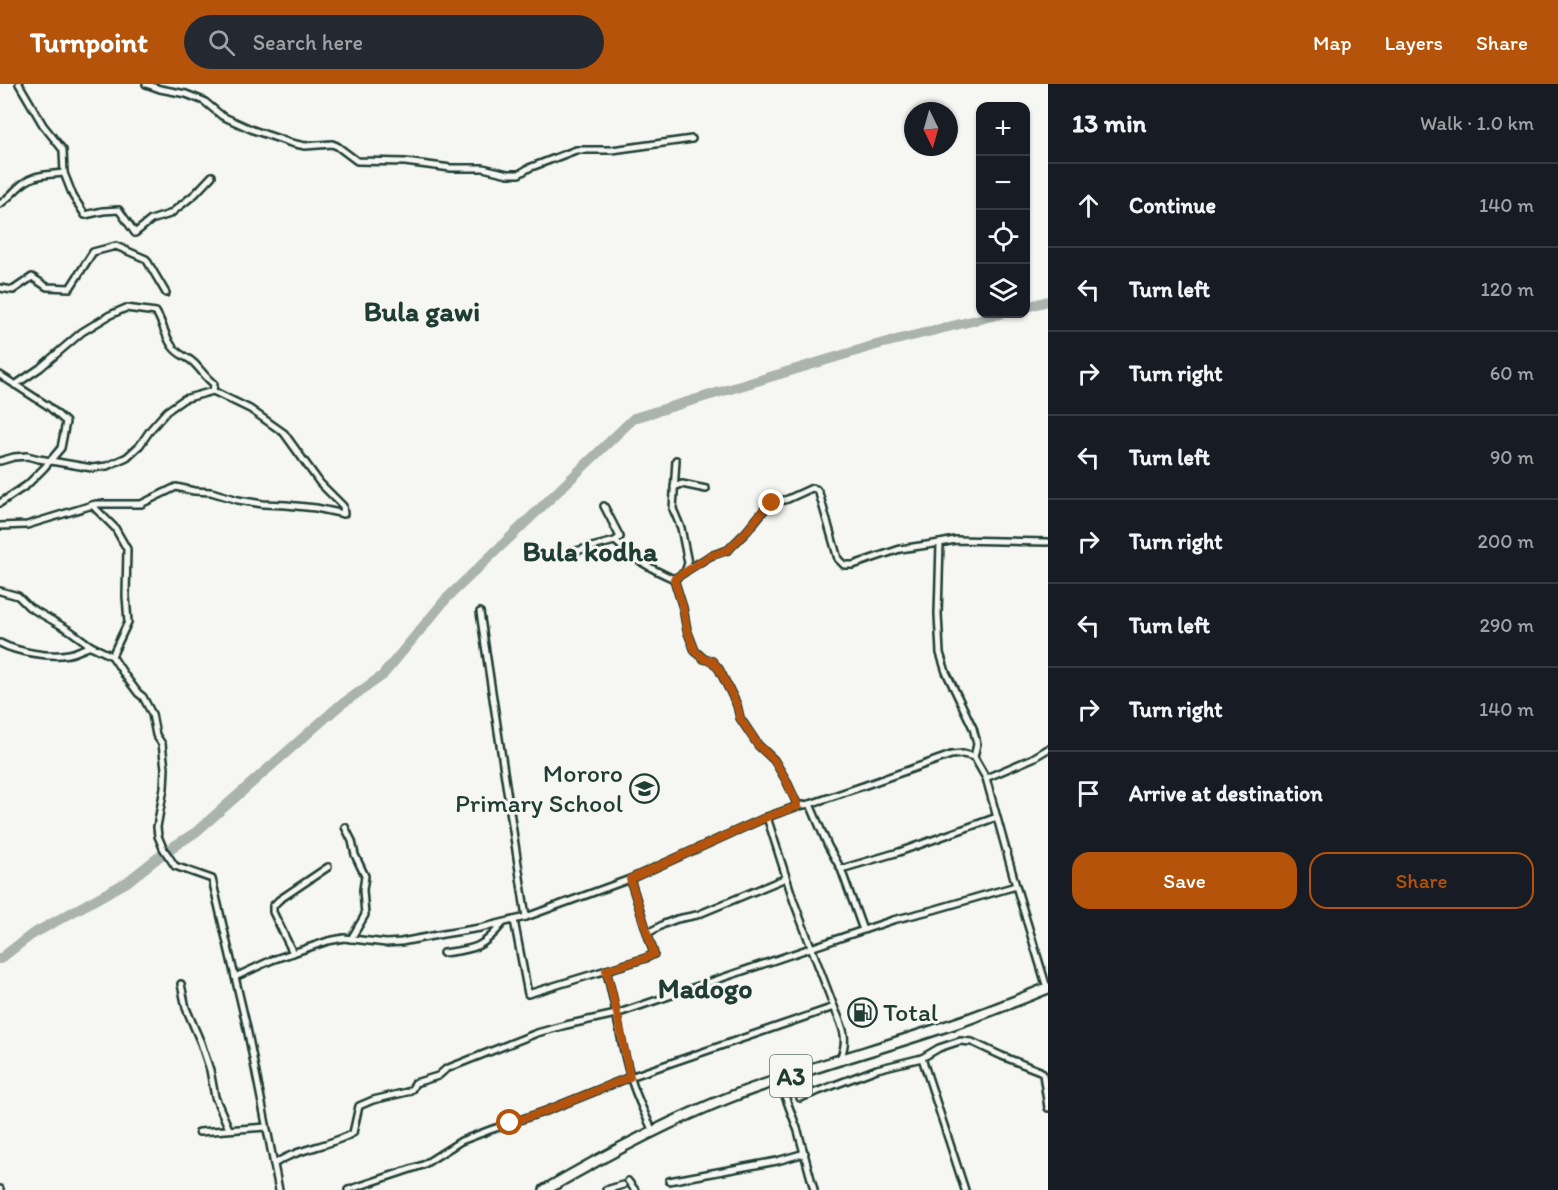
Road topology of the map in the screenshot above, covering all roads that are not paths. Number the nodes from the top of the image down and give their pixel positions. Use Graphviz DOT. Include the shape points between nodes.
graph roads {
  1 [pos="19,84"];
  2 [pos="146,84"];
  3 [pos="692,139"];
  4 [pos="64,173"];
  5 [pos="212,176"];
  6 [pos="0,204"];
  7 [pos="0,288"];
  8 [pos="166,293"];
  9 [pos="0,375"];
  10 [pos="15,385"];
  11 [pos="213,392"];
  12 [pos="676,460"];
  13 [pos="0,461"];
  14 [pos="49,461"];
  15 [pos="674,486"];
  16 [pos="706,489"];
  17 [pos="0,503"];
  18 [pos="92,505"];
  19 [pos="604,506"];
  20 [pos="0,526"];
  21 [pos="615,541"];
  22 [pos="1048,542"];
  23 [pos="940,543"];
  24 [pos="576,551"];
  25 [pos="685,572"];
  26 [pos="674,579"];
  27 [pos="0,591"];
  28 [pos="480,612"];
  29 [pos="0,643"];
  30 [pos="91,646"];
  31 [pos="112,656"];
  32 [pos="1048,749"];
  33 [pos="974,757"];
  34 [pos="986,778"];
  35 [pos="810,804"];
  36 [pos="798,806"];
  37 [pos="767,817"];
  38 [pos="997,817"];
  39 [pos="345,827"];
  40 [pos="328,867"];
  41 [pos="841,869"];
  42 [pos="786,878"];
  43 [pos="630,879"];
  44 [pos="1016,886"];
  45 [pos="526,917"];
  46 [pos="514,920"];
  47 [pos="503,923"];
  48 [pos="863,930"];
  49 [pos="648,933"];
  50 [pos="351,939"];
  51 [pos="811,947"];
  52 [pos="293,953"];
  53 [pos="443,953"];
  54 [pos="606,970"];
  55 [pos="235,977"];
  56 [pos="181,984"];
  57 [pos="1048,988"];
  58 [pos="834,1007"];
  59 [pos="616,1014"];
  60 [pos="922,1058"];
  61 [pos="839,1060"];
  62 [pos="1046,1074"];
  63 [pos="630,1077"];
  64 [pos="779,1080"];
  65 [pos="800,1098"];
  66 [pos="1048,1108"];
  67 [pos="266,1127"];
  68 [pos="229,1130"];
  69 [pos="199,1132"];
  70 [pos="653,1132"];
  71 [pos="805,1154"];
  72 [pos="274,1164"];
  73 [pos="669,1181"];
  74 [pos="279,1190"];
  75 [pos="348,1190"];
  76 [pos="545,1190"];
  77 [pos="606,1190"];
  78 [pos="635,1190"];
  79 [pos="814,1190"];
  80 [pos="965,1190"];
  1 -- 4 [label="street" via="43,126 63,150"];
  2 -- 3 [label="street" via="204,101 222,116 291,143 332,144 357,161 483,168 519,174 576,150 612,150"];
  4 -- 5 [label="street" via="85,215 119,210 135,233 152,220 170,214"];
  4 -- 6 [label="street" via="34,177"];
  7 -- 8 [label="street" via="13,290 32,277 47,287 70,288 93,252 116,246 146,259"];
  9 -- 10 [label="street"];
  10 -- 11 [label="street" via="82,332 126,308 156,312 171,344 214,384"];
  10 -- 14 [label="street" via="66,422 61,448"];
  11 -- 14 [label="street" via="184,399 167,411 127,458 92,468"];
  11 -- 18 [label="street" via="250,409 284,433 320,483 344,506 344,514 176,487 141,504"];
  12 -- 15 [label="street"];
  13 -- 14 [label="street" via="27,456"];
  14 -- 17 [label="street" via="27,485"];
  15 -- 16 [label="street"];
  15 -- 25 [label="street" via="673,509 688,563"];
  18 -- 20 [label="street" via="27,525"];
  18 -- 31 [label="street" via="115,528 127,549 128,622"];
  19 -- 21 [label="street" via="620,537"];
  21 -- 24 [label="street"];
  21 -- 26 [label="street" via="649,568"];
  22 -- 23 [label="street"];
  23 -- 25 [label="street" via="844,565 838,559 819,493 812,488 769,504 728,550"];
  23 -- 33 [label="street" via="940,653 973,728 977,744"];
  25 -- 26 [label="street"];
  26 -- 36 [label="street" via="695,651 719,669 740,718 774,760"];
  27 -- 30 [label="street" via="18,596"];
  28 -- 45 [label="street"];
  29 -- 30 [label="street" via="47,655 69,654"];
  30 -- 31 [label="street"];
  31 -- 55 [label="street" via="143,697 162,744 165,768 158,836 175,866 212,879"];
  32 -- 34 [label="street"];
  33 -- 34 [label="street"];
  33 -- 35 [label="street" via="951,755"];
  34 -- 38 [label="street"];
  35 -- 36 [label="street"];
  35 -- 41 [label="street"];
  36 -- 37 [label="street"];
  37 -- 42 [label="street"];
  37 -- 43 [label="street"];
  38 -- 41 [label="street"];
  38 -- 44 [label="street"];
  39 -- 50 [label="street" via="365,876 365,915"];
  40 -- 52 [label="street" via="273,906"];
  41 -- 48 [label="street"];
  42 -- 49 [label="street"];
  42 -- 51 [label="street"];
  43 -- 45 [label="street"];
  43 -- 49 [label="street"];
  44 -- 48 [label="street"];
  44 -- 57 [label="street"];
  45 -- 46 [label="street"];
  46 -- 47 [label="street"];
  46 -- 54 [label="street" via="528,994"];
  47 -- 50 [label="street" via="401,942"];
  47 -- 53 [label="street" via="483,944 471,950"];
  48 -- 51 [label="street"];
  49 -- 54 [label="street" via="654,954"];
  50 -- 52 [label="street" via="328,941"];
  51 -- 58 [label="street"];
  51 -- 59 [label="street"];
  52 -- 55 [label="street"];
  54 -- 59 [label="street"];
  55 -- 67 [label="street"];
  56 -- 68 [label="street"];
  57 -- 61 [label="highway, A3" via="963,1021"];
  58 -- 61 [label="street" via="845,1040"];
  58 -- 63 [label="street"];
  59 -- 63 [label="street"];
  59 -- 72 [label="street" via="537,1033 415,1083 407,1092 359,1106 353,1134 286,1156"];
  60 -- 62 [label="street" via="946,1045 972,1042"];
  60 -- 65 [label="street" via="877,1069"];
  60 -- 80 [label="street"];
  61 -- 64 [label="highway, A3"];
  62 -- 66 [label="street"];
  63 -- 70 [label="street"];
  63 -- 75 [label="street" via="461,1141 423,1165"];
  64 -- 70 [label="highway, A3" via="693,1112"];
  64 -- 71 [label="street"];
  67 -- 68 [label="street"];
  67 -- 72 [label="street"];
  68 -- 69 [label="street"];
  70 -- 76 [label="highway, A3"];
  71 -- 73 [label="street"];
  71 -- 79 [label="street"];
  72 -- 74 [label="street"];
  77 -- 78 [label="street" via="625,1183"];
}
